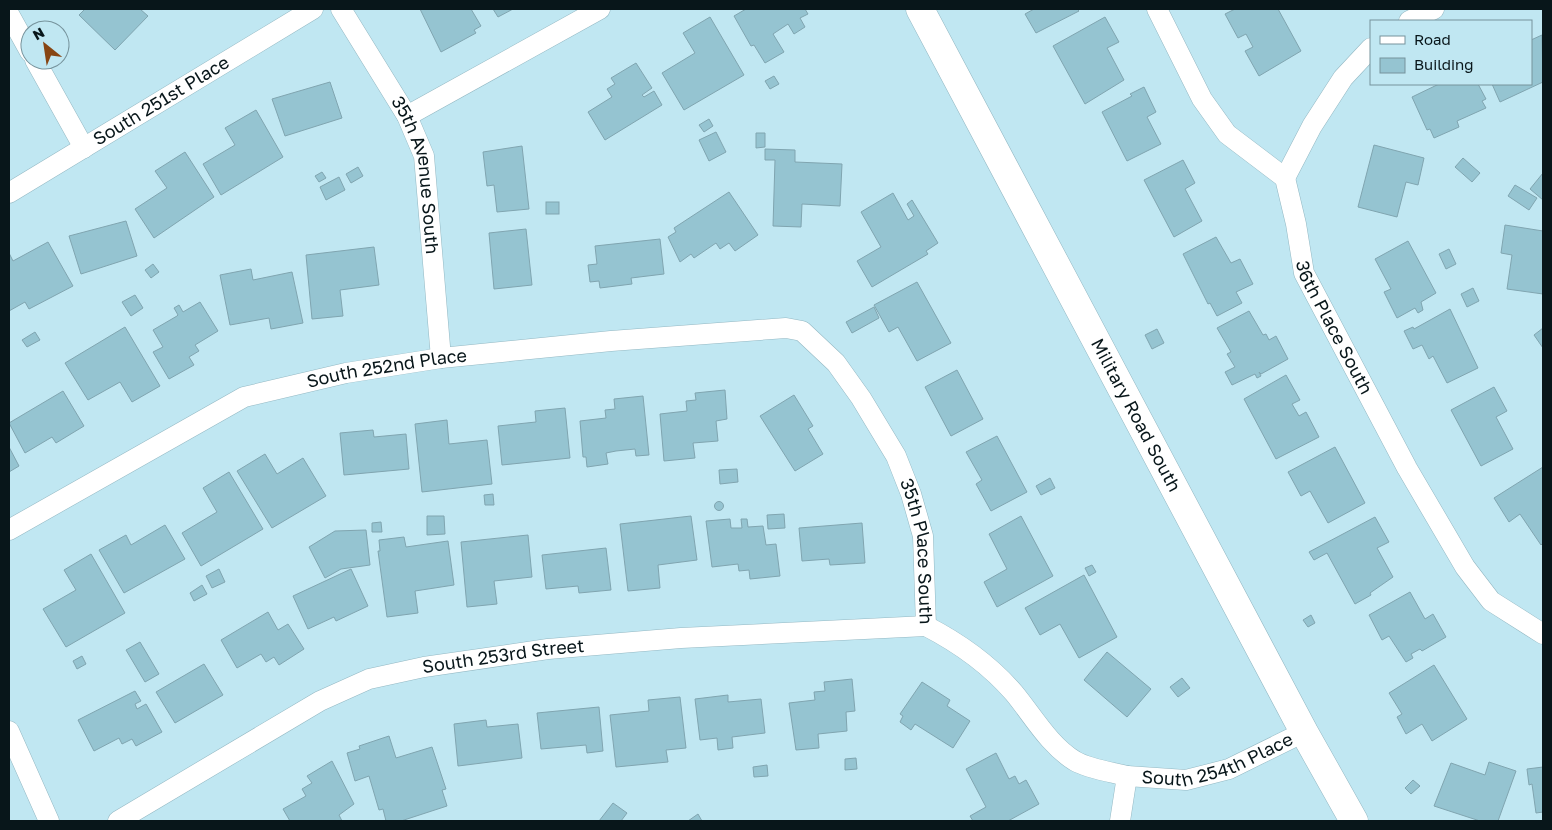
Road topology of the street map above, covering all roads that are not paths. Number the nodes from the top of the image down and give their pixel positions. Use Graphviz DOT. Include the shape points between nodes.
graph roads {
  1 [pos="312,9"];
  2 [pos="341,9"];
  3 [pos="600,9"];
  4 [pos="920,9"];
  5 [pos="1157,9"];
  6 [pos="1434,9"];
  7 [pos="9,14"];
  8 [pos="1411,20"];
  9 [pos="20,34"];
  10 [pos="1370,49"];
  11 [pos="41,70"];
  12 [pos="407,116"];
  13 [pos="84,148"];
  14 [pos="1285,178"];
  15 [pos="9,194"];
  16 [pos="802,331"];
  17 [pos="441,358"];
  18 [pos="9,530"];
  19 [pos="926,626"];
  20 [pos="1542,633"];
  21 [pos="9,731"];
  22 [pos="1304,732"];
  23 [pos="1127,776"];
  24 [pos="49,821"];
  25 [pos="118,821"];
  26 [pos="1120,821"];
  27 [pos="1354,821"];
  1 -- 13 [label="street, South 251st Place"];
  2 -- 12 [label="street, 35th Avenue South"];
  3 -- 12 [label="street"];
  4 -- 22 [label="main road, Military Road South"];
  5 -- 14 [label="street" via="1202,99 1227,134"];
  6 -- 8 [label="street"];
  7 -- 9 [label="street"];
  10 -- 14 [label="street" via="1343,78 1312,126"];
  11 -- 13 [label="street"];
  12 -- 17 [label="street, 35th Avenue South" via="424,156"];
  13 -- 15 [label="street, South 251st Place"];
  14 -- 20 [label="street, 36th Place South" via="1304,272 1407,468 1465,567 1491,601"];
  16 -- 17 [label="street, South 252nd Place" via="754,329"];
  16 -- 19 [label="street, 35th Place South" via="836,363 861,398 899,464 923,536"];
  17 -- 18 [label="street, South 252nd Place" via="346,373 244,397"];
  19 -- 23 [label="street, 35th Place South" via="956,641 982,662 1013,692 1044,733 1076,761"];
  19 -- 25 [label="street, South 253rd Street" via="681,638 548,650 424,667 369,679 320,701"];
  21 -- 24 [label="street"];
  22 -- 23 [label="street, South 254th Place" via="1229,769 1186,780"];
  22 -- 27 [label="main road, Military Road South"];
  23 -- 26 [label="street"];
}
